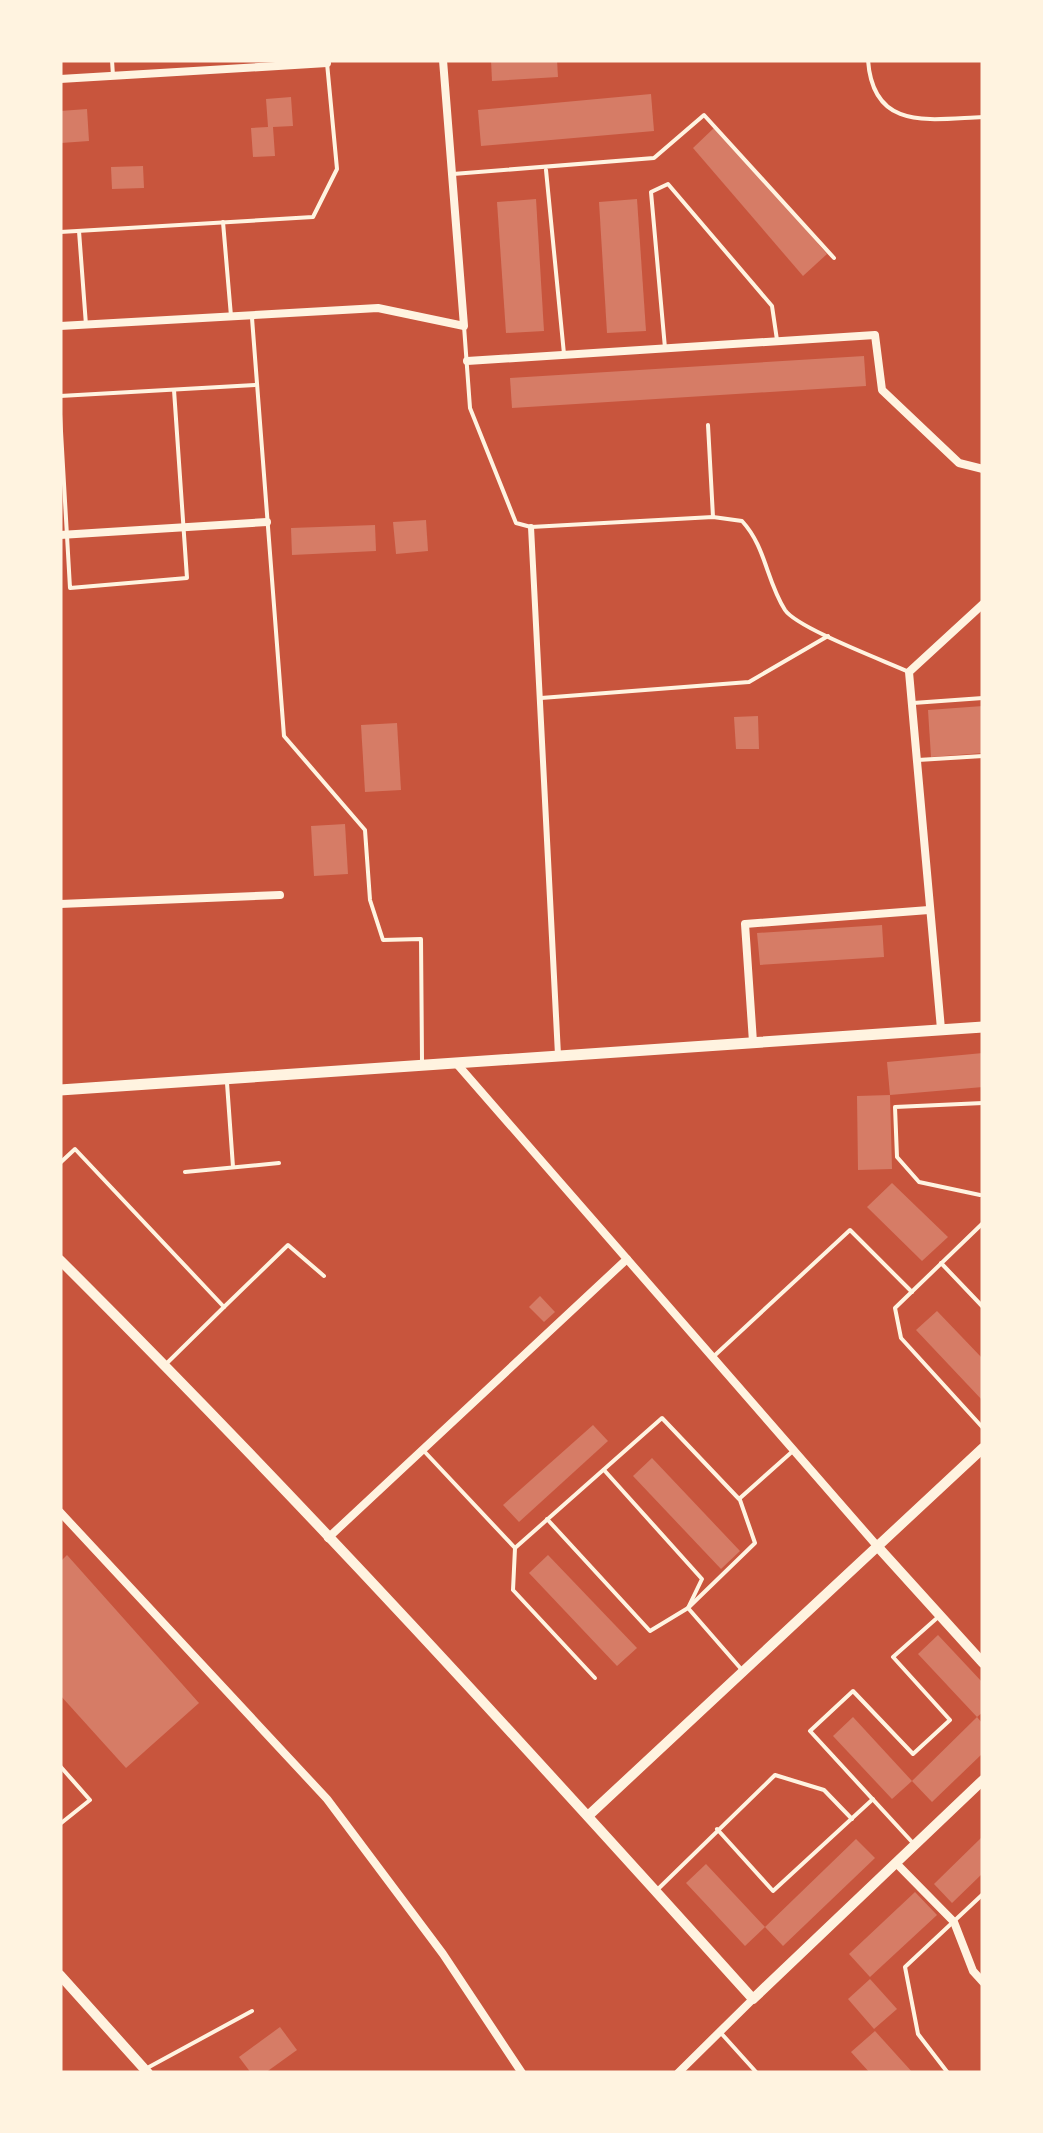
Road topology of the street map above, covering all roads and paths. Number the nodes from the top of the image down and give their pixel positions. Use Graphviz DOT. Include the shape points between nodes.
graph roads {
  1 [pos="112,60"];
  2 [pos="443,60"];
  3 [pos="868,60"];
  4 [pos="328,63"];
  5 [pos="113,76"];
  6 [pos="60,79"];
  7 [pos="983,117"];
  8 [pos="546,168"];
  9 [pos="452,174"];
  10 [pos="224,222"];
  11 [pos="79,231"];
  12 [pos="60,232"];
  13 [pos="834,258"];
  14 [pos="252,315"];
  15 [pos="231,316"];
  16 [pos="86,325"];
  17 [pos="60,326"];
  18 [pos="464,326"];
  19 [pos="777,341"];
  20 [pos="665,348"];
  21 [pos="564,354"];
  22 [pos="466,360"];
  23 [pos="257,384"];
  24 [pos="174,390"];
  25 [pos="60,396"];
  26 [pos="60,414"];
  27 [pos="708,425"];
  28 [pos="983,469"];
  29 [pos="713,517"];
  30 [pos="267,522"];
  31 [pos="183,527"];
  32 [pos="531,527"];
  33 [pos="63,535"];
  34 [pos="983,604"];
  35 [pos="828,636"];
  36 [pos="909,672"];
  37 [pos="541,698"];
  38 [pos="983,698"];
  39 [pos="911,703"];
  40 [pos="983,756"];
  41 [pos="915,761"];
  42 [pos="280,895"];
  43 [pos="60,904"];
  44 [pos="930,910"];
  45 [pos="983,1026"];
  46 [pos="941,1030"];
  47 [pos="753,1042"];
  48 [pos="558,1056"];
  49 [pos="456,1062"];
  50 [pos="422,1065"];
  51 [pos="227,1078"];
  52 [pos="60,1090"];
  53 [pos="983,1102"];
  54 [pos="60,1163"];
  55 [pos="279,1163"];
  56 [pos="234,1167"];
  57 [pos="185,1172"];
  58 [pos="982,1194"];
  59 [pos="983,1209"];
  60 [pos="983,1223"];
  61 [pos="627,1258"];
  62 [pos="60,1260"];
  63 [pos="941,1264"];
  64 [pos="324,1276"];
  65 [pos="912,1292"];
  66 [pos="983,1306"];
  67 [pos="224,1307"];
  68 [pos="713,1357"];
  69 [pos="166,1365"];
  70 [pos="983,1428"];
  71 [pos="983,1448"];
  72 [pos="422,1450"];
  73 [pos="794,1450"];
  74 [pos="604,1470"];
  75 [pos="740,1498"];
  76 [pos="60,1512"];
  77 [pos="548,1519"];
  78 [pos="328,1538"];
  79 [pos="878,1547"];
  80 [pos="516,1548"];
  81 [pos="688,1608"];
  82 [pos="940,1615"];
  83 [pos="983,1663"];
  84 [pos="744,1672"];
  85 [pos="595,1678"];
  86 [pos="60,1766"];
  87 [pos="983,1780"];
  88 [pos="873,1799"];
  89 [pos="588,1816"];
  90 [pos="852,1819"];
  91 [pos="60,1824"];
  92 [pos="716,1828"];
  93 [pos="915,1845"];
  94 [pos="896,1863"];
  95 [pos="656,1892"];
  96 [pos="983,1894"];
  97 [pos="954,1922"];
  98 [pos="61,1979"];
  99 [pos="983,1982"];
  100 [pos="752,1998"];
  101 [pos="252,2011"];
  102 [pos="720,2032"];
  103 [pos="145,2072"];
  104 [pos="522,2073"];
  105 [pos="678,2073"];
  106 [pos="757,2073"];
  107 [pos="948,2073"];
  1 -- 5 [label="lane"];
  2 -- 9 [label="street"];
  3 -- 7 [label="lane" via="884,103 906,120"];
  4 -- 5 [label="street"];
  4 -- 10 [label="lane" via="337,169 313,216"];
  5 -- 6 [label="street"];
  8 -- 9 [label="lane"];
  8 -- 13 [label="lane" via="654,158 704,115"];
  8 -- 21 [label="lane"];
  9 -- 18 [label="street"];
  10 -- 11 [label="lane"];
  10 -- 15 [label="lane"];
  11 -- 12 [label="lane"];
  11 -- 16 [label="lane"];
  14 -- 15 [label="street"];
  14 -- 18 [label="street" via="378,308"];
  14 -- 23 [label="lane"];
  15 -- 16 [label="street"];
  16 -- 17 [label="street"];
  18 -- 22 [label="lane"];
  19 -- 20 [label="street"];
  19 -- 20 [label="lane" via="772,306 668,184 651,192"];
  19 -- 28 [label="street" via="875,334 882,390 959,464"];
  20 -- 21 [label="street"];
  21 -- 22 [label="street"];
  22 -- 32 [label="lane" via="470,408 516,523"];
  23 -- 24 [label="lane"];
  23 -- 30 [label="lane"];
  24 -- 25 [label="lane"];
  24 -- 31 [label="lane"];
  26 -- 33 [label="lane"];
  27 -- 29 [label="lane"];
  29 -- 32 [label="lane"];
  29 -- 35 [label="lane" via="742,521 760,541 787,614"];
  30 -- 31 [label="street"];
  30 -- 50 [label="lane" via="284,736 365,830 370,900 383,940 421,939"];
  31 -- 33 [label="street"];
  31 -- 33 [label="lane" via="187,578 70,588"];
  32 -- 37 [label="street"];
  34 -- 36 [label="street"];
  35 -- 36 [label="lane"];
  35 -- 37 [label="lane" via="749,682"];
  36 -- 39 [label="street"];
  37 -- 48 [label="street"];
  38 -- 39 [label="lane"];
  39 -- 41 [label="street"];
  40 -- 41 [label="lane"];
  41 -- 44 [label="street"];
  42 -- 43 [label="street"];
  44 -- 46 [label="street"];
  44 -- 47 [label="street" via="745,924"];
  45 -- 46 [label="main road"];
  46 -- 47 [label="main road"];
  47 -- 48 [label="main road"];
  48 -- 49 [label="main road"];
  49 -- 50 [label="main road"];
  49 -- 61 [label="street"];
  50 -- 51 [label="main road"];
  51 -- 52 [label="main road"];
  51 -- 56 [label="lane"];
  53 -- 58 [label="lane" via="895,1107 897,1157 919,1182"];
  54 -- 67 [label="lane" via="74,1149"];
  55 -- 56 [label="lane"];
  56 -- 57 [label="lane"];
  58 -- 59 [label="lane"];
  60 -- 63 [label="lane"];
  61 -- 68 [label="street"];
  61 -- 72 [label="street"];
  62 -- 69 [label="street"];
  63 -- 65 [label="lane"];
  63 -- 66 [label="lane"];
  64 -- 67 [label="lane" via="288,1245"];
  65 -- 68 [label="lane" via="850,1230"];
  65 -- 70 [label="lane" via="894,1308 901,1338"];
  67 -- 69 [label="lane"];
  68 -- 73 [label="street"];
  69 -- 78 [label="street"];
  71 -- 79 [label="street"];
  72 -- 78 [label="street"];
  72 -- 80 [label="lane"];
  73 -- 75 [label="lane"];
  73 -- 79 [label="street"];
  74 -- 75 [label="lane" via="662,1418"];
  74 -- 77 [label="lane"];
  74 -- 81 [label="lane" via="702,1579"];
  75 -- 81 [label="lane" via="755,1542"];
  76 -- 104 [label="street" via="327,1799"];
  77 -- 80 [label="lane"];
  77 -- 81 [label="lane" via="650,1631"];
  78 -- 89 [label="street"];
  79 -- 82 [label="street"];
  79 -- 84 [label="street"];
  80 -- 85 [label="lane" via="513,1590"];
  81 -- 84 [label="lane"];
  82 -- 83 [label="street"];
  82 -- 88 [label="lane" via="893,1658 950,1720 913,1754 852,1691 810,1730"];
  84 -- 89 [label="street"];
  86 -- 91 [label="lane" via="90,1800"];
  87 -- 93 [label="street"];
  88 -- 90 [label="lane"];
  88 -- 93 [label="lane"];
  89 -- 95 [label="street"];
  90 -- 92 [label="lane" via="824,1790 775,1775"];
  90 -- 92 [label="lane" via="773,1891"];
  92 -- 95 [label="lane"];
  93 -- 94 [label="street"];
  94 -- 97 [label="street"];
  94 -- 100 [label="street"];
  95 -- 100 [label="street"];
  96 -- 97 [label="lane"];
  97 -- 99 [label="street"];
  97 -- 107 [label="lane" via="905,1968 918,2034"];
  98 -- 103 [label="street"];
  100 -- 102 [label="street"];
  101 -- 103 [label="lane"];
  102 -- 105 [label="street"];
  102 -- 106 [label="lane"];
}
